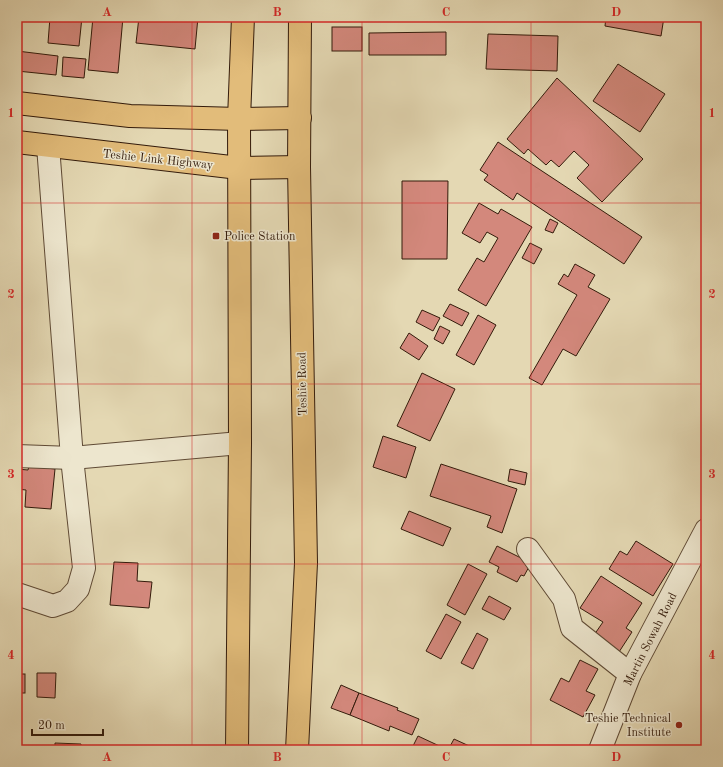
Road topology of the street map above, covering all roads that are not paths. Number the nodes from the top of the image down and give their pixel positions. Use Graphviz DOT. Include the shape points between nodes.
graph roads {
  1 [pos="243,17"];
  2 [pos="300,17"];
  3 [pos="17,103"];
  4 [pos="300,118"];
  5 [pos="239,119"];
  6 [pos="17,142"];
  7 [pos="48,146"];
  8 [pos="299,167"];
  9 [pos="238,168"];
  10 [pos="240,443"];
  11 [pos="17,456"];
  12 [pos="72,458"];
  13 [pos="706,530"];
  14 [pos="528,549"];
  15 [pos="17,594"];
  16 [pos="630,674"];
  17 [pos="237,750"];
  18 [pos="296,750"];
  19 [pos="600,750"];
  1 -- 5 [label="main road"];
  2 -- 4 [label="main road, Teshie Road"];
  3 -- 5 [label="main road" via="130,116"];
  4 -- 5 [label="main road"];
  4 -- 8 [label="main road, Teshie Road"];
  5 -- 9 [label="main road"];
  6 -- 7 [label="main road, Teshie Link Highway"];
  7 -- 9 [label="main road, Teshie Link Highway"];
  7 -- 12 [label="street"];
  8 -- 9 [label="main road, Teshie Link Highway"];
  8 -- 18 [label="main road, Teshie Road" via="306,563"];
  9 -- 10 [label="main road"];
  10 -- 12 [label="street"];
  10 -- 17 [label="main road"];
  11 -- 12 [label="street"];
  12 -- 15 [label="street" via="84,568 78,589 67,600 53,606"];
  13 -- 16 [label="street, Martin Sowah Road"];
  14 -- 16 [label="street" via="564,599 572,628"];
  16 -- 19 [label="street, Martin Sowah Road"];
}
